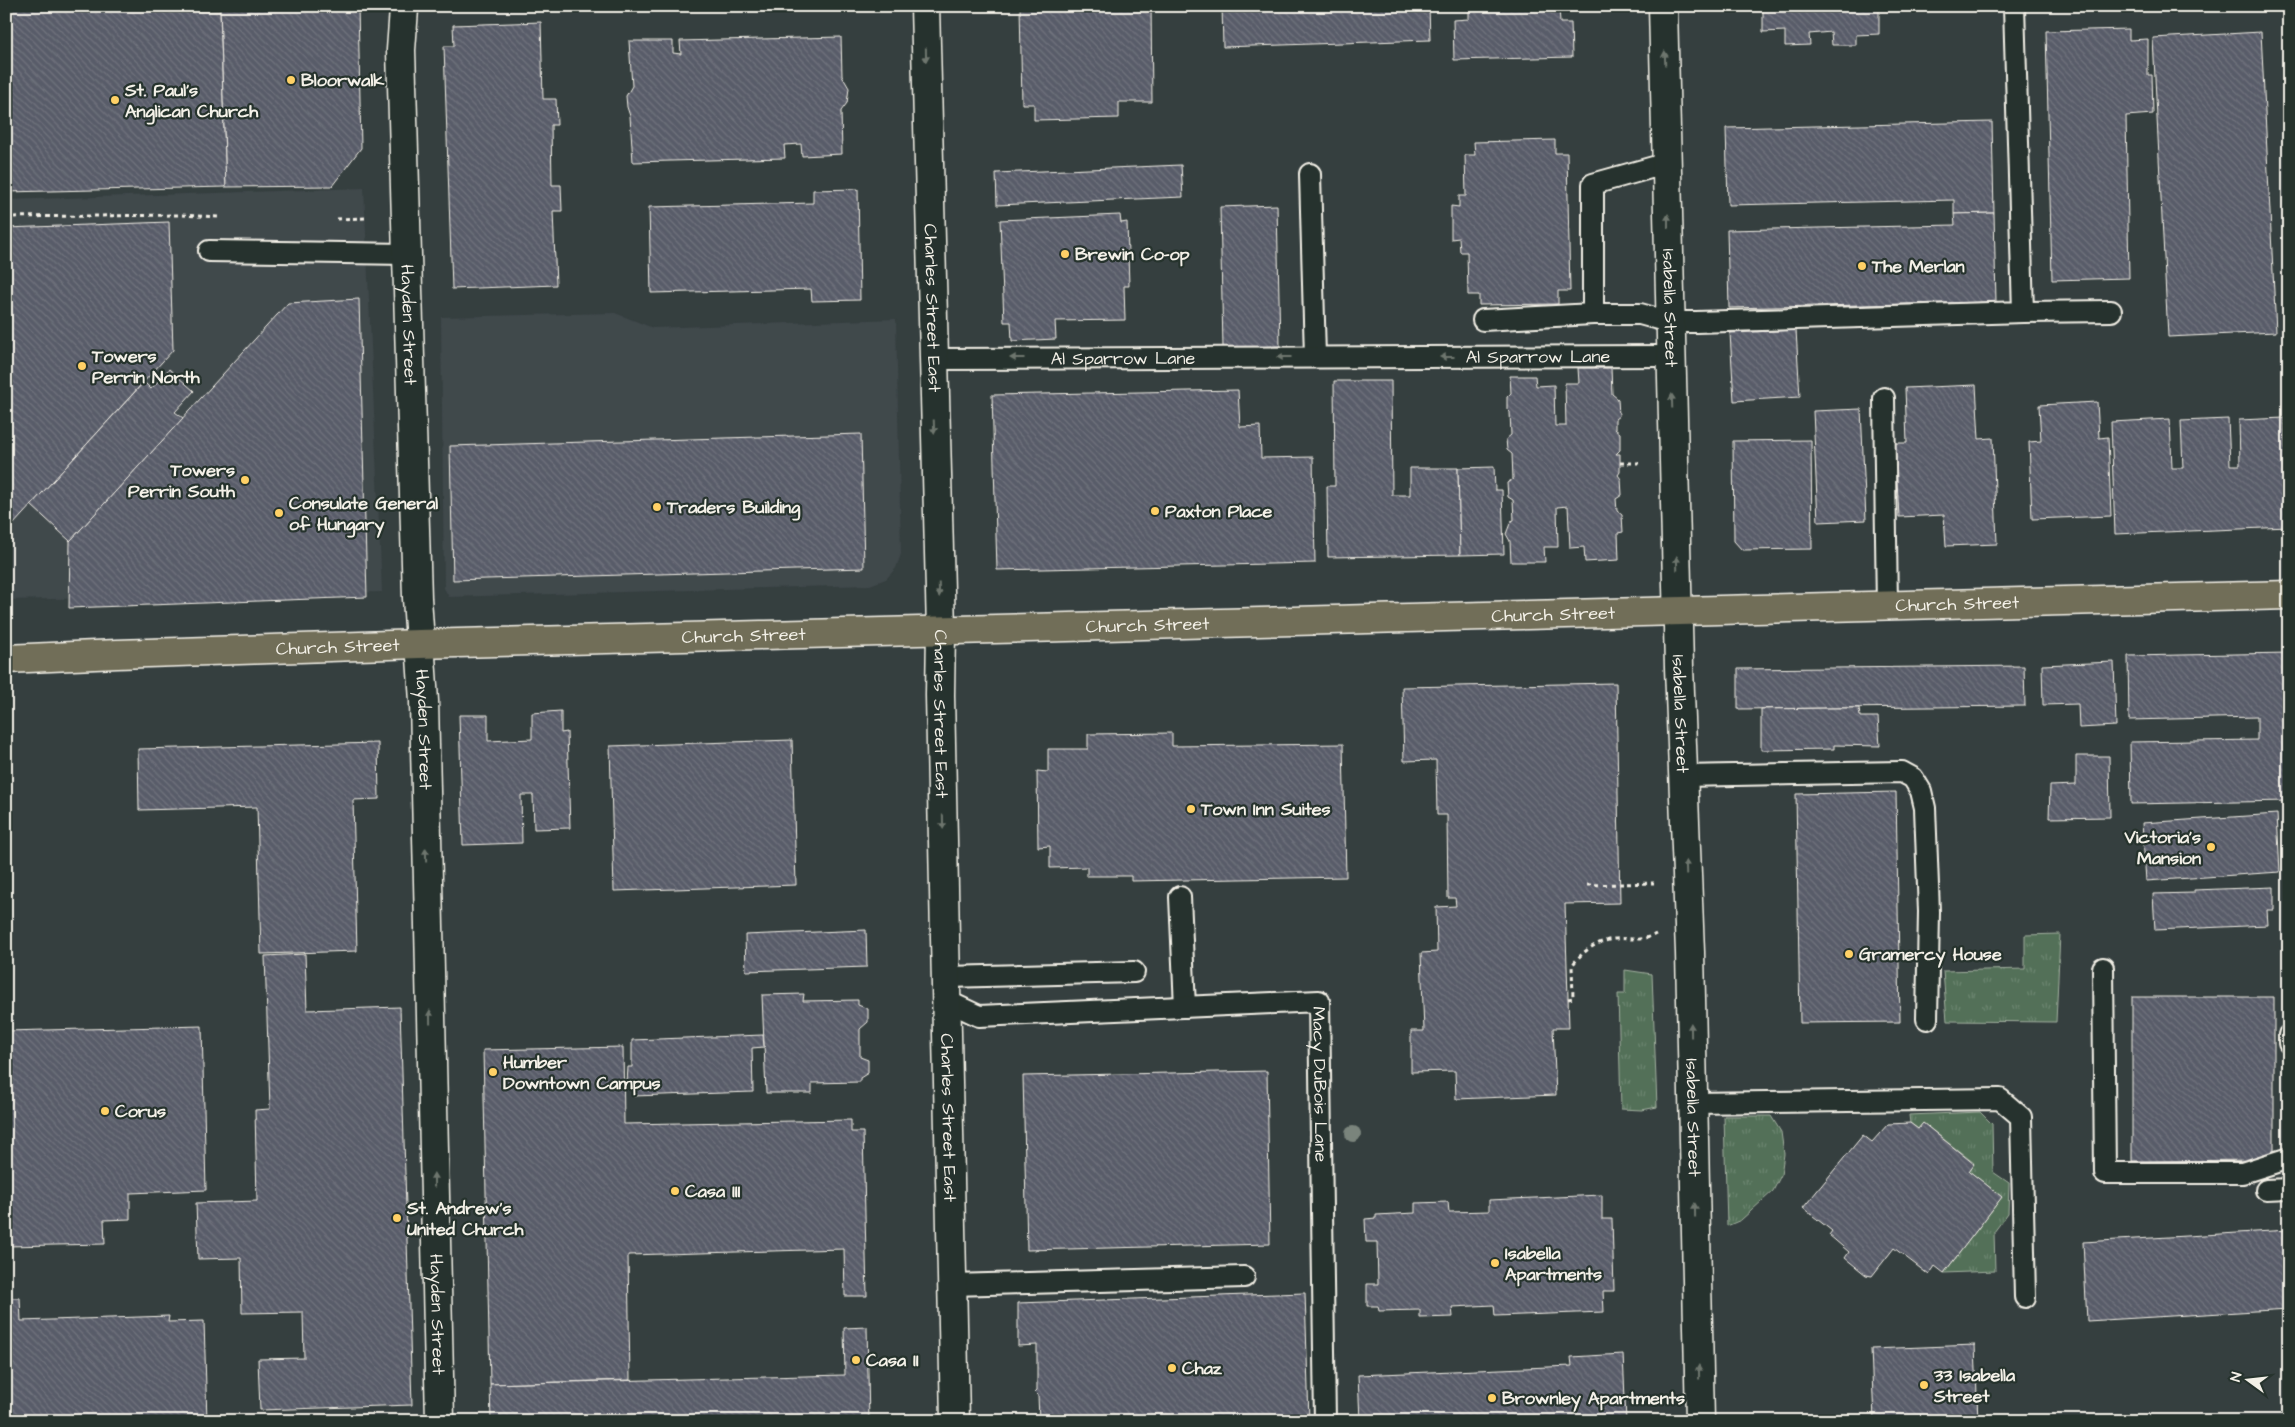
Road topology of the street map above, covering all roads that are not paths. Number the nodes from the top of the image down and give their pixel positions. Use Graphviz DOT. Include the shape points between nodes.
graph roads {
  1 [pos="924,6"];
  2 [pos="1663,6"];
  3 [pos="2014,6"];
  4 [pos="404,9"];
  5 [pos="1668,163"];
  6 [pos="1310,174"];
  7 [pos="209,251"];
  8 [pos="407,254"];
  9 [pos="2111,311"];
  10 [pos="2023,312"];
  11 [pos="1593,314"];
  12 [pos="1483,320"];
  13 [pos="1669,322"];
  14 [pos="1670,356"];
  15 [pos="1315,357"];
  16 [pos="932,359"];
  17 [pos="1884,398"];
  18 [pos="2289,595"];
  19 [pos="1887,607"];
  20 [pos="1678,612"];
  21 [pos="941,630"];
  22 [pos="419,644"];
  23 [pos="6,659"];
  24 [pos="1683,776"];
  25 [pos="1180,897"];
  26 [pos="2104,968"];
  27 [pos="1134,972"];
  28 [pos="947,989"];
  29 [pos="1185,1007"];
  30 [pos="1928,1019"];
  31 [pos="2289,1035"];
  32 [pos="2289,1044"];
  33 [pos="1693,1103"];
  34 [pos="2289,1158"];
  35 [pos="2289,1189"];
  36 [pos="2266,1190"];
  37 [pos="1244,1277"];
  38 [pos="952,1285"];
  39 [pos="2025,1297"];
  40 [pos="440,1421"];
  41 [pos="955,1421"];
  42 [pos="1325,1421"];
  43 [pos="1700,1421"];
  1 -- 16 [label="street, Charles Street East, one-way"];
  5 -- 2 [label="street, Isabella Street, one-way"];
  3 -- 10 [label="lane"];
  4 -- 8 [label="street, Hayden Street" via="401,50"];
  5 -- 11 [label="lane" via="1593,184"];
  13 -- 5 [label="street, Isabella Street, one-way"];
  6 -- 15 [label="lane"];
  7 -- 8 [label="lane"];
  8 -- 22 [label="street, Hayden Street"];
  9 -- 10 [label="lane"];
  10 -- 13 [label="lane"];
  11 -- 12 [label="lane"];
  11 -- 13 [label="lane" via="1640,314"];
  13 -- 14 [label="street, Isabella Street"];
  14 -- 15 [label="lane, Al Sparrow Lane, one-way"];
  20 -- 14 [label="street, Isabella Street, one-way"];
  15 -- 16 [label="lane, Al Sparrow Lane, one-way"];
  16 -- 21 [label="street, Charles Street East, one-way"];
  17 -- 19 [label="lane"];
  18 -- 19 [label="main road, Church Street"];
  19 -- 20 [label="main road, Church Street"];
  20 -- 21 [label="main road, Church Street"];
  20 -- 24 [label="street, Isabella Street"];
  21 -- 22 [label="main road, Church Street"];
  21 -- 28 [label="street, Charles Street East, one-way"];
  22 -- 23 [label="main road, Church Street"];
  40 -- 22 [label="street, Hayden Street, one-way" via="424,701"];
  24 -- 30 [label="lane" via="1902,772 1913,778 1921,791 1925,808 1929,912"];
  33 -- 24 [label="street, Isabella Street, one-way"];
  25 -- 29 [label="lane"];
  26 -- 34 [label="lane" via="2105,1173 2242,1173"];
  27 -- 28 [label="lane"];
  28 -- 29 [label="lane, Macy DuBois Lane" via="979,1016"];
  28 -- 38 [label="street, Charles Street East"];
  29 -- 42 [label="lane, Macy DuBois Lane" via="1319,1001"];
  31 -- 32 [label="lane"];
  33 -- 39 [label="lane" via="2000,1099 2021,1117"];
  43 -- 33 [label="street, Isabella Street, one-way"];
  35 -- 36 [label="lane"];
  37 -- 38 [label="lane"];
  38 -- 41 [label="street, Charles Street East"];
}
